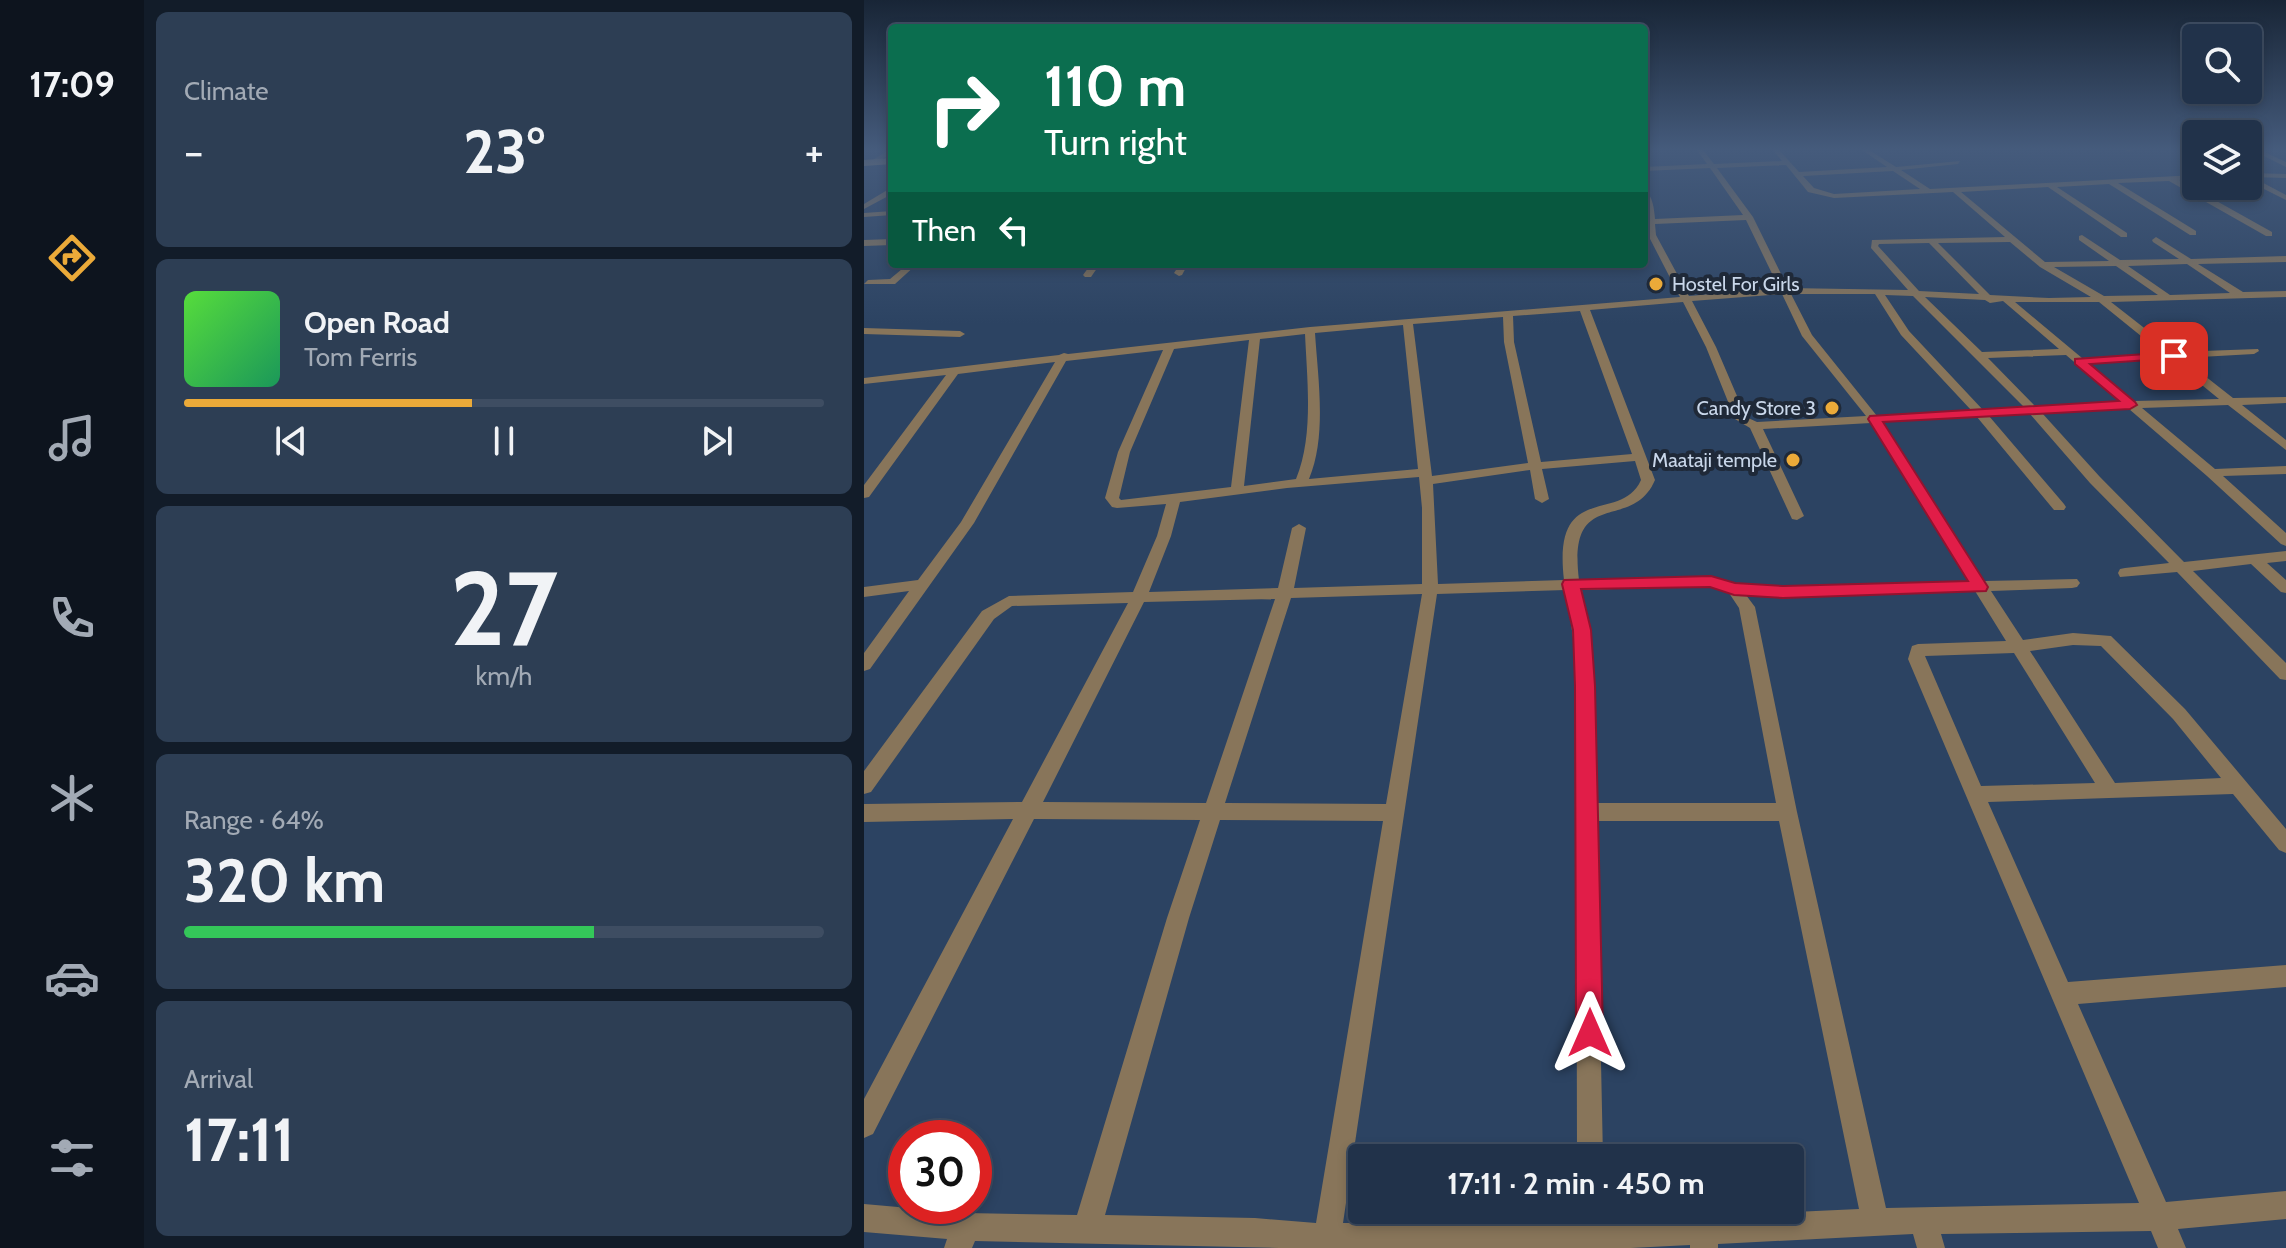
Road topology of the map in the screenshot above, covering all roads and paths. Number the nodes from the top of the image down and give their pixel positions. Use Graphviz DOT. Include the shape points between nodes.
graph roads {
  1 [pos="1743,208"];
  2 [pos="1975,208"];
  3 [pos="2084,208"];
  4 [pos="2153,208"];
  5 [pos="2224,208"];
  6 [pos="888,213"];
  7 [pos="864,215"];
  8 [pos="1648,215"];
  9 [pos="1749,217"];
  10 [pos="1649,222"];
  11 [pos="2193,233"];
  12 [pos="2269,234"];
  13 [pos="2124,235"];
  14 [pos="2082,238"];
  15 [pos="2010,239"];
  16 [pos="1931,240"];
  17 [pos="2156,240"];
  18 [pos="888,242"];
  19 [pos="864,243"];
  20 [pos="2286,259"];
  21 [pos="2190,261"];
  22 [pos="2118,263"];
  23 [pos="2043,265"];
  24 [pos="908,268"];
  25 [pos="1093,268"];
  26 [pos="1088,275"];
  27 [pos="865,285"];
  28 [pos="1783,291"];
  29 [pos="1878,292"];
  30 [pos="2265,294"];
  31 [pos="2286,294"];
  32 [pos="1917,295"];
  33 [pos="2240,295"];
  34 [pos="2167,297"];
  35 [pos="2101,299"];
  36 [pos="1990,300"];
  37 [pos="1685,301"];
  38 [pos="2008,301"];
  39 [pos="2286,307"];
  40 [pos="1584,308"];
  41 [pos="1508,314"];
  42 [pos="1408,322"];
  43 [pos="1310,330"];
  44 [pos="864,331"];
  45 [pos="960,334"];
  46 [pos="1255,336"];
  47 [pos="1171,344"];
  48 [pos="2254,351"];
  49 [pos="2068,352"];
  50 [pos="1979,355"];
  51 [pos="1064,356"];
  52 [pos="2174,356"];
  53 [pos="2079,361"];
  54 [pos="954,372"];
  55 [pos="864,381"];
  56 [pos="2286,400"];
  57 [pos="2232,404"];
  58 [pos="2130,405"];
  59 [pos="2034,410"];
  60 [pos="1980,413"];
  61 [pos="1874,419"];
  62 [pos="1755,426"];
  63 [pos="2286,446"];
  64 [pos="1640,457"];
  65 [pos="1534,466"];
  66 [pos="2286,470"];
  67 [pos="2212,473"];
  68 [pos="1426,477"];
  69 [pos="1290,486"];
  70 [pos="1237,491"];
  71 [pos="864,494"];
  72 [pos="1174,499"];
  73 [pos="1542,499"];
  74 [pos="2059,507"];
  75 [pos="1797,516"];
  76 [pos="1299,528"];
  77 [pos="2286,541"];
  78 [pos="2286,556"];
  79 [pos="2254,559"];
  80 [pos="2182,567"];
  81 [pos="2125,573"];
  82 [pos="2072,583"];
  83 [pos="924,584"];
  84 [pos="1570,584"];
  85 [pos="1980,587"];
  86 [pos="2286,588"];
  87 [pos="1734,589"];
  88 [pos="1430,591"];
  89 [pos="864,592"];
  90 [pos="1285,592"];
  91 [pos="1139,597"];
  92 [pos="2018,647"];
  93 [pos="864,665"];
  94 [pos="2286,674"];
  95 [pos="864,786"];
  96 [pos="2237,786"];
  97 [pos="2110,791"];
  98 [pos="1976,794"];
  99 [pos="1027,810"];
  100 [pos="1214,812"];
  101 [pos="1587,812"];
  102 [pos="1787,812"];
  103 [pos="864,813"];
  104 [pos="1394,813"];
  105 [pos="2286,844"];
  106 [pos="2286,976"];
  107 [pos="2062,994"];
  108 [pos="864,1125"];
  109 [pos="1590,1144"];
  110 [pos="2286,1205"];
  111 [pos="2157,1217"];
  112 [pos="864,1218"];
  113 [pos="1923,1220"];
  114 [pos="1583,1224"];
  115 [pos="1597,1224"];
  116 [pos="1876,1224"];
  117 [pos="1087,1229"];
  118 [pos="962,1238"];
  119 [pos="1327,1238"];
  120 [pos="1703,1239"];
  121 [pos="1253,1240"];
  122 [pos="1470,1241"];
  123 [pos="1931,1248"];
  124 [pos="2172,1248"];
  1 -- 9 [label="street"];
  2 -- 15 [label="street"];
  3 -- 13 [label="street"];
  4 -- 11 [label="street"];
  5 -- 12 [label="street"];
  6 -- 7 [label="street"];
  8 -- 10 [label="street"];
  9 -- 10 [label="street"];
  9 -- 28 [label="street"];
  10 -- 37 [label="street"];
  14 -- 22 [label="street"];
  15 -- 16 [label="street"];
  15 -- 23 [label="street"];
  16 -- 32 [label="street" via="1875,242"];
  16 -- 36 [label="street"];
  17 -- 21 [label="street"];
  18 -- 19 [label="street"];
  20 -- 21 [label="street"];
  21 -- 22 [label="street"];
  21 -- 33 [label="street"];
  22 -- 23 [label="street"];
  22 -- 34 [label="street"];
  23 -- 35 [label="street"];
  24 -- 27 [label="street" via="892,282"];
  25 -- 26 [label="street"];
  28 -- 29 [label="street"];
  28 -- 37 [label="street"];
  28 -- 61 [label="street" via="1807,336"];
  29 -- 32 [label="street"];
  29 -- 60 [label="street" via="1905,333"];
  30 -- 31 [label="street"];
  30 -- 33 [label="street"];
  30 -- 39 [label="street"];
  32 -- 36 [label="street"];
  32 -- 50 [label="street"];
  33 -- 34 [label="street"];
  34 -- 35 [label="street"];
  35 -- 38 [label="street"];
  35 -- 52 [label="street"];
  36 -- 38 [label="street"];
  37 -- 40 [label="street"];
  37 -- 62 [label="street" via="1741,419"];
  38 -- 49 [label="street"];
  40 -- 41 [label="street"];
  40 -- 64 [label="street"];
  41 -- 42 [label="street"];
  41 -- 65 [label="street"];
  42 -- 43 [label="street"];
  42 -- 68 [label="street"];
  43 -- 46 [label="street"];
  43 -- 69 [label="street" via="1306,473"];
  44 -- 45 [label="street"];
  46 -- 47 [label="street"];
  46 -- 70 [label="street"];
  47 -- 51 [label="street"];
  47 -- 72 [label="street" via="1124,452 1112,498 1128,505"];
  48 -- 52 [label="street"];
  49 -- 50 [label="street"];
  49 -- 53 [label="street"];
  50 -- 59 [label="street"];
  51 -- 54 [label="street"];
  51 -- 83 [label="street" via="967,523"];
  52 -- 53 [label="street"];
  52 -- 57 [label="street"];
  53 -- 58 [label="street"];
  54 -- 55 [label="street"];
  54 -- 71 [label="street"];
  56 -- 57 [label="street"];
  57 -- 58 [label="street"];
  57 -- 63 [label="street"];
  58 -- 59 [label="street"];
  58 -- 67 [label="street"];
  59 -- 60 [label="street"];
  59 -- 80 [label="street"];
  60 -- 61 [label="street"];
  60 -- 74 [label="street"];
  61 -- 62 [label="street"];
  61 -- 85 [label="street"];
  62 -- 75 [label="street"];
  64 -- 65 [label="street"];
  64 -- 84 [label="street" via="1646,490 1576,526"];
  65 -- 68 [label="street"];
  65 -- 73 [label="street"];
  66 -- 67 [label="street"];
  67 -- 77 [label="street"];
  68 -- 69 [label="street"];
  68 -- 88 [label="street"];
  69 -- 70 [label="street"];
  70 -- 72 [label="street"];
  72 -- 91 [label="street"];
  76 -- 90 [label="street"];
  78 -- 79 [label="street"];
  79 -- 80 [label="street"];
  79 -- 86 [label="street"];
  80 -- 81 [label="street"];
  80 -- 94 [label="street"];
  82 -- 85 [label="street"];
  83 -- 89 [label="street"];
  83 -- 93 [label="street"];
  84 -- 87 [label="street" via="1711,581"];
  84 -- 88 [label="street"];
  84 -- 101 [label="street" via="1582,630"];
  85 -- 87 [label="street"];
  85 -- 92 [label="street"];
  87 -- 102 [label="street" via="1747,607"];
  88 -- 90 [label="street"];
  88 -- 104 [label="street"];
  90 -- 91 [label="street"];
  90 -- 100 [label="street"];
  91 -- 95 [label="street" via="999,605"];
  91 -- 99 [label="street"];
  92 -- 96 [label="street" via="2105,640 2179,714"];
  92 -- 97 [label="street"];
  92 -- 98 [label="street" via="1918,650 1916,659"];
  96 -- 97 [label="street"];
  96 -- 105 [label="street"];
  97 -- 98 [label="street"];
  98 -- 107 [label="street"];
  99 -- 100 [label="street"];
  99 -- 103 [label="street"];
  99 -- 108 [label="street"];
  100 -- 104 [label="street"];
  100 -- 117 [label="street"];
  101 -- 102 [label="street"];
  101 -- 109 [label="street"];
  102 -- 116 [label="street"];
  104 -- 119 [label="street"];
  106 -- 107 [label="street"];
  107 -- 111 [label="street"];
  110 -- 111 [label="street"];
  111 -- 113 [label="street"];
  111 -- 124 [label="street"];
  112 -- 118 [label="street"];
  113 -- 116 [label="street"];
  113 -- 123 [label="street"];
  114 -- 122 [label="street"];
  115 -- 120 [label="street"];
  116 -- 120 [label="street"];
  117 -- 118 [label="street"];
  117 -- 121 [label="street"];
  119 -- 121 [label="street"];
  119 -- 122 [label="street"];
}
